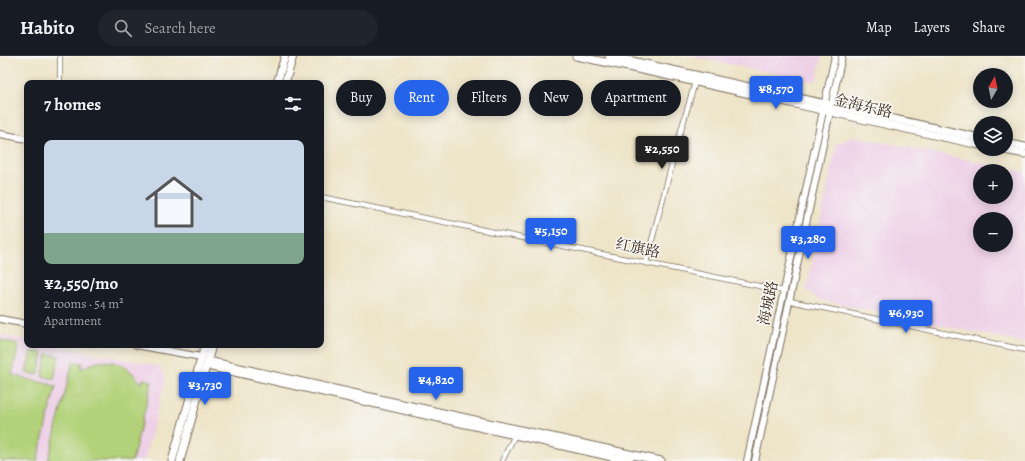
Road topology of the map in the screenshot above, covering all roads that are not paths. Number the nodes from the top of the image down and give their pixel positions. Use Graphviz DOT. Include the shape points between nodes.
graph roads {
  1 [pos="60,56"];
  2 [pos="285,56"];
  3 [pos="292,56"];
  4 [pos="576,56"];
  5 [pos="609,56"];
  6 [pos="835,56"];
  7 [pos="842,56"];
  8 [pos="60,80"];
  9 [pos="278,80"];
  10 [pos="286,80"];
  11 [pos="695,82"];
  12 [pos="828,108"];
  13 [pos="0,134"];
  14 [pos="973,137"];
  15 [pos="24,138"];
  16 [pos="973,143"];
  17 [pos="1013,144"];
  18 [pos="1025,147"];
  19 [pos="1013,152"];
  20 [pos="1025,154"];
  21 [pos="324,198"];
  22 [pos="646,263"];
  23 [pos="784,291"];
  24 [pos="790,301"];
  25 [pos="0,319"];
  26 [pos="24,323"];
  27 [pos="148,348"];
  28 [pos="205,348"];
  29 [pos="211,348"];
  30 [pos="1025,350"];
  31 [pos="205,362"];
  32 [pos="515,435"];
  33 [pos="172,461"];
  34 [pos="180,461"];
  35 [pos="502,461"];
  36 [pos="630,461"];
  37 [pos="661,461"];
  38 [pos="747,461"];
  39 [pos="755,461"];
  1 -- 8 [label="street"];
  2 -- 9 [label="main road"];
  3 -- 10 [label="main road"];
  4 -- 11 [label="main road, 金海东路"];
  5 -- 12 [label="main road, 金海东路"];
  6 -- 12 [label="street, 海城路"];
  7 -- 12 [label="street, 海城路"];
  11 -- 12 [label="main road, 金海东路"];
  11 -- 22 [label="street"];
  12 -- 14 [label="main road, 金海东路"];
  12 -- 16 [label="main road, 金海东路"];
  12 -- 23 [label="street, 海城路"];
  12 -- 24 [label="street, 海城路"];
  13 -- 15 [label="street"];
  17 -- 18 [label="main road"];
  19 -- 20 [label="main road"];
  21 -- 22 [label="street, 红旗路"];
  22 -- 23 [label="street, 红旗路"];
  23 -- 38 [label="street, 海城路"];
  24 -- 30 [label="street"];
  24 -- 39 [label="street, 海城路"];
  25 -- 26 [label="street"];
  27 -- 31 [label="street"];
  28 -- 31 [label="main road"];
  29 -- 31 [label="main road"];
  31 -- 32 [label="main road"];
  31 -- 33 [label="main road"];
  31 -- 34 [label="main road"];
  31 -- 37 [label="main road"];
  32 -- 35 [label="street"];
  32 -- 36 [label="main road"];
}
